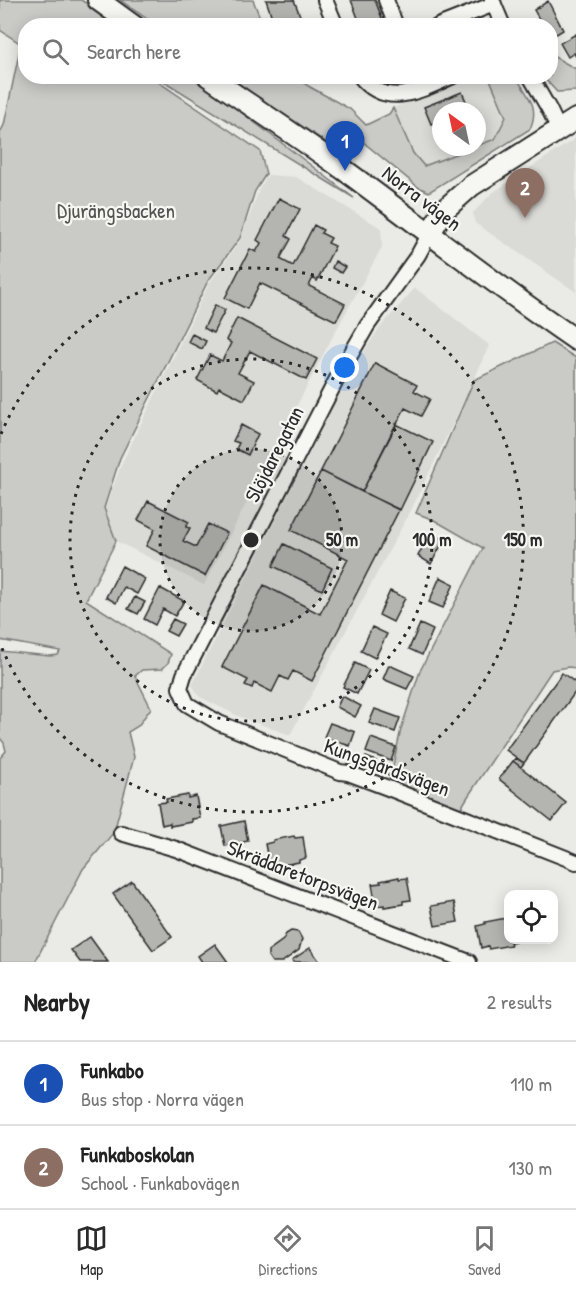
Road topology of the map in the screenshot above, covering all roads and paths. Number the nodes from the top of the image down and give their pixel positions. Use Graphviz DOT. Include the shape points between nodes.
graph roads {
  1 [pos="98,0"];
  2 [pos="325,0"];
  3 [pos="386,0"];
  4 [pos="493,2"];
  5 [pos="123,18"];
  6 [pos="333,18"];
  7 [pos="393,18"];
  8 [pos="456,18"];
  9 [pos="500,18"];
  10 [pos="220,84"];
  11 [pos="366,84"];
  12 [pos="434,84"];
  13 [pos="535,84"];
  14 [pos="576,119"];
  15 [pos="559,130"];
  16 [pos="430,233"];
  17 [pos="576,340"];
  18 [pos="187,704"];
  19 [pos="121,833"];
  20 [pos="576,862"];
  21 [pos="469,962"];
  1 -- 5 [label="main road"];
  2 -- 6 [label="street"];
  3 -- 7 [label="street"];
  4 -- 8 [label="street"];
  4 -- 9 [label="street"];
  10 -- 16 [label="main road, Norra vägen"];
  11 -- 12 [label="street" via="389,95 412,93"];
  13 -- 15 [label="street"];
  14 -- 15 [label="main road"];
  15 -- 16 [label="main road" via="471,186 444,210"];
  16 -- 17 [label="main road, Norra vägen"];
  16 -- 18 [label="street, Slöjdaregatan" via="340,373 184,675 180,688"];
  18 -- 20 [label="street, Kungsgårdsvägen" via="219,723 284,751"];
  19 -- 21 [label="street, Skräddaretorpsvägen" via="176,849"];
}
